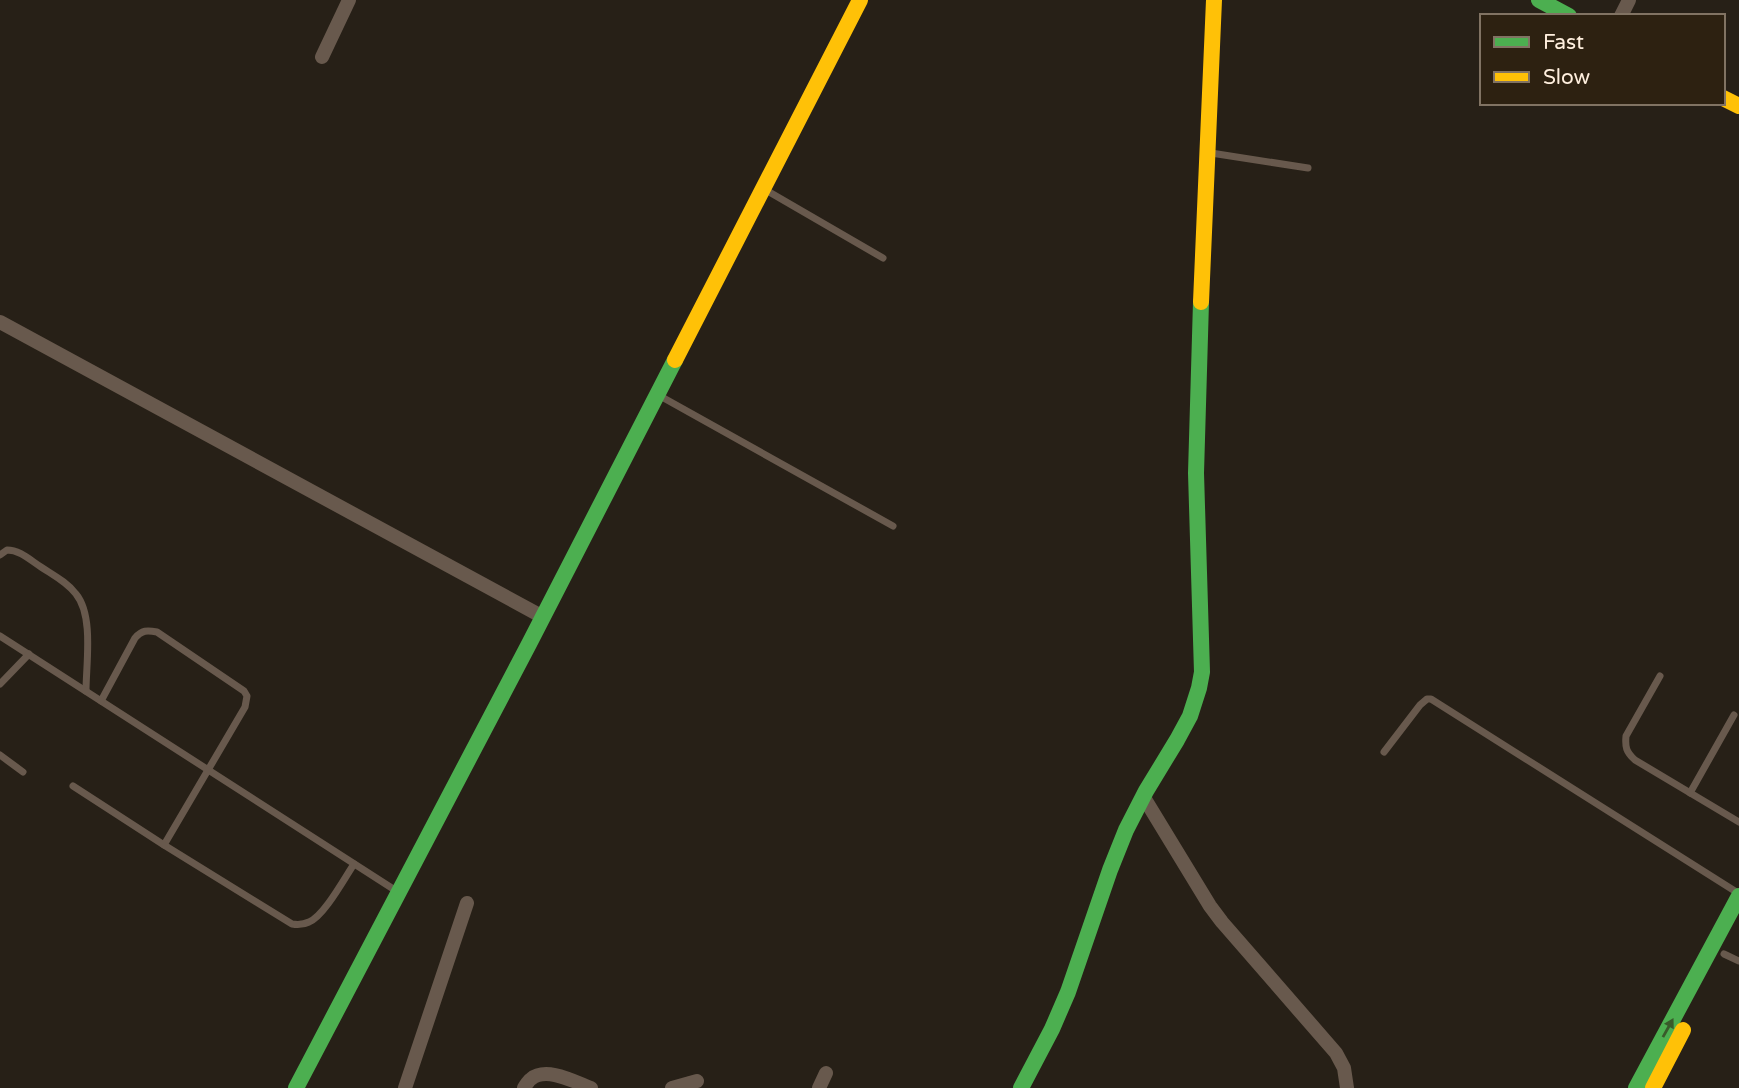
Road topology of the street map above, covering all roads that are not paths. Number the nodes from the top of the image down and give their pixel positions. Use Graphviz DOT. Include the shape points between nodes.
graph roads {
  1 [pos="349,0"];
  2 [pos="860,0"];
  3 [pos="1214,0"];
  4 [pos="1539,0"];
  5 [pos="1611,0"];
  6 [pos="1625,8"];
  7 [pos="1565,14"];
  8 [pos="322,57"];
  9 [pos="1207,152"];
  10 [pos="1308,168"];
  11 [pos="763,189"];
  12 [pos="883,257"];
  13 [pos="0,322"];
  14 [pos="657,394"];
  15 [pos="892,526"];
  16 [pos="0,555"];
  17 [pos="542,617"];
  18 [pos="0,636"];
  19 [pos="29,654"];
  20 [pos="1660,676"];
  21 [pos="0,684"];
  22 [pos="86,691"];
  23 [pos="101,701"];
  24 [pos="1734,715"];
  25 [pos="1384,752"];
  26 [pos="0,755"];
  27 [pos="209,770"];
  28 [pos="23,772"];
  29 [pos="73,786"];
  30 [pos="1690,793"];
  31 [pos="1143,796"];
  32 [pos="1739,822"];
  33 [pos="164,845"];
  34 [pos="354,864"];
  35 [pos="398,892"];
  36 [pos="1739,894"];
  37 [pos="467,903"];
  38 [pos="1739,926"];
  39 [pos="1724,954"];
  40 [pos="1739,961"];
  41 [pos="826,1073"];
  42 [pos="697,1081"];
  43 [pos="296,1088"];
  44 [pos="405,1088"];
  45 [pos="524,1088"];
  46 [pos="591,1088"];
  47 [pos="672,1088"];
  48 [pos="819,1088"];
  49 [pos="1021,1088"];
  50 [pos="1347,1088"];
  51 [pos="1636,1088"];
  52 [pos="1653,1088"];
  1 -- 8 [label="street"];
  2 -- 11 [label="street"];
  3 -- 9 [label="street"];
  4 -- 7 [label="street"];
  5 -- 6 [label="street"];
  9 -- 10 [label="lane"];
  9 -- 31 [label="street" via="1196,473 1202,672 1188,724"];
  11 -- 12 [label="lane"];
  11 -- 14 [label="street"];
  13 -- 17 [label="street"];
  14 -- 15 [label="lane"];
  14 -- 17 [label="street"];
  16 -- 22 [label="lane" via="7,550 19,552 78,595 87,627"];
  17 -- 35 [label="street"];
  18 -- 19 [label="lane"];
  19 -- 21 [label="lane"];
  19 -- 22 [label="lane"];
  20 -- 30 [label="lane" via="1626,736 1625,746 1634,761"];
  22 -- 23 [label="lane"];
  23 -- 27 [label="lane"];
  23 -- 27 [label="lane" via="135,638 147,630 157,632 247,696"];
  24 -- 30 [label="lane"];
  25 -- 36 [label="lane" via="1420,705 1431,699"];
  26 -- 28 [label="lane"];
  27 -- 33 [label="lane"];
  27 -- 34 [label="lane"];
  29 -- 33 [label="lane"];
  30 -- 32 [label="lane"];
  31 -- 49 [label="street" via="1114,858 1054,1026"];
  31 -- 50 [label="street" via="1222,922 1336,1052"];
  33 -- 34 [label="lane" via="292,924 301,925 320,915"];
  34 -- 35 [label="lane"];
  35 -- 43 [label="street"];
  51 -- 36 [label="street, one-way"];
  37 -- 44 [label="street"];
  38 -- 39 [label="street"];
  39 -- 40 [label="lane"];
  39 -- 52 [label="street"];
  41 -- 48 [label="street"];
  42 -- 47 [label="street"];
  45 -- 46 [label="street" via="538,1074 550,1074"];
}
